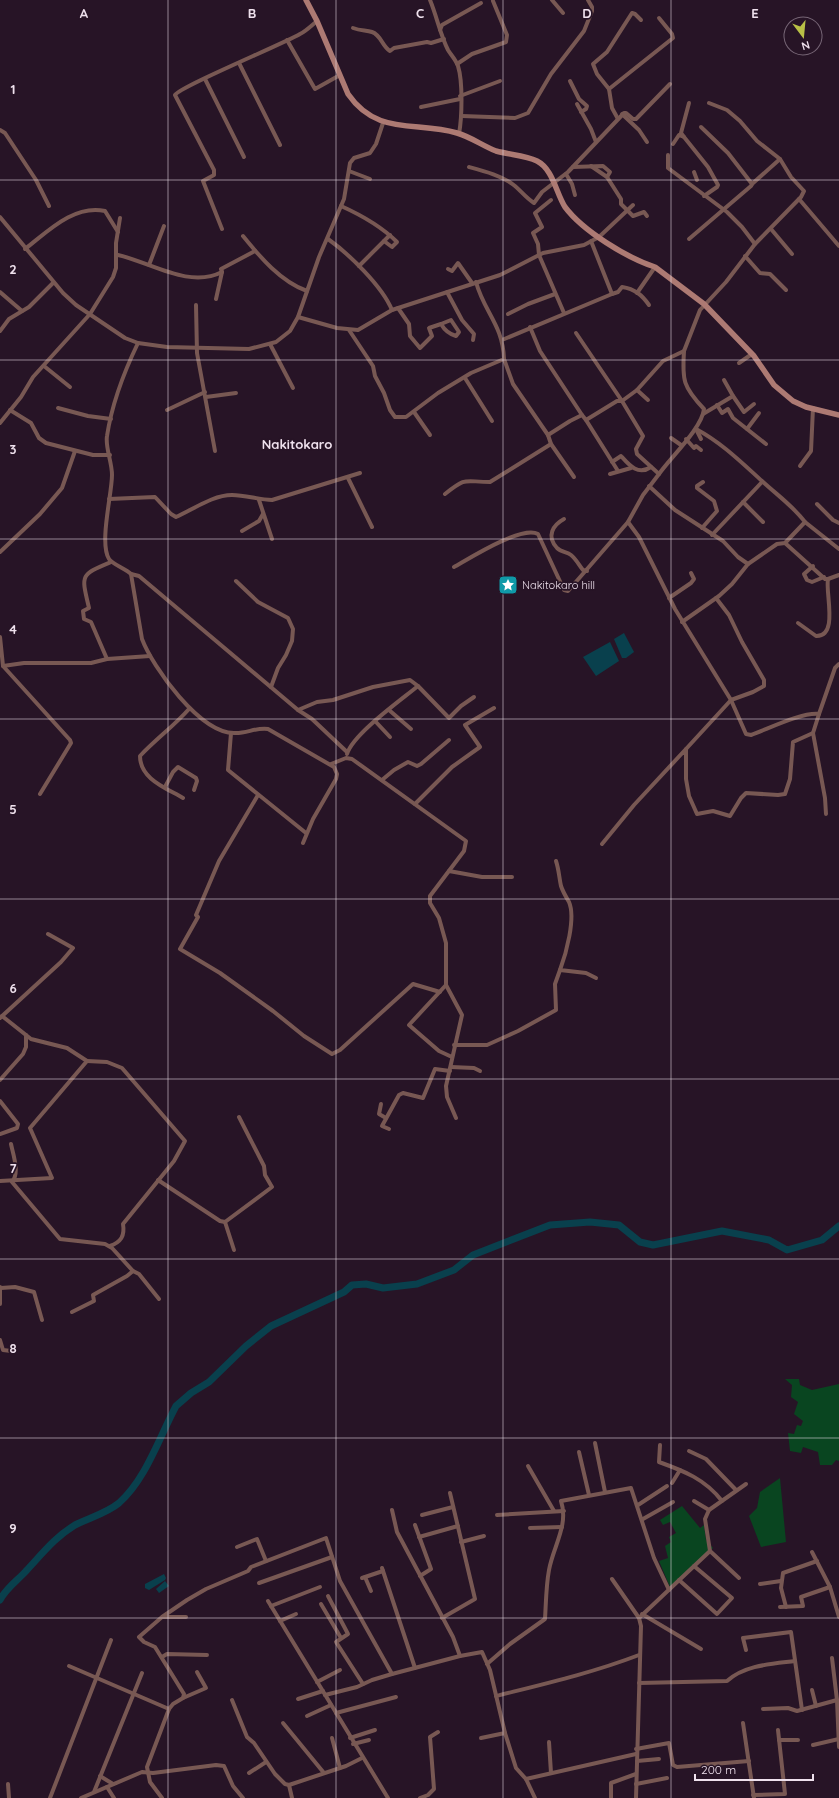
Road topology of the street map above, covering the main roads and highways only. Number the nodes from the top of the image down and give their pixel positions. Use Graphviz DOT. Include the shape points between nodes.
graph roads {
  1 [pos="306,0"];
  2 [pos="839,415"];
  1 -- 2 [label="main road" via="354,102 367,114 383,123 459,134 496,150 536,160 545,167 571,214 599,237 645,264 655,267 704,304 752,354 774,385 793,401"];
}
